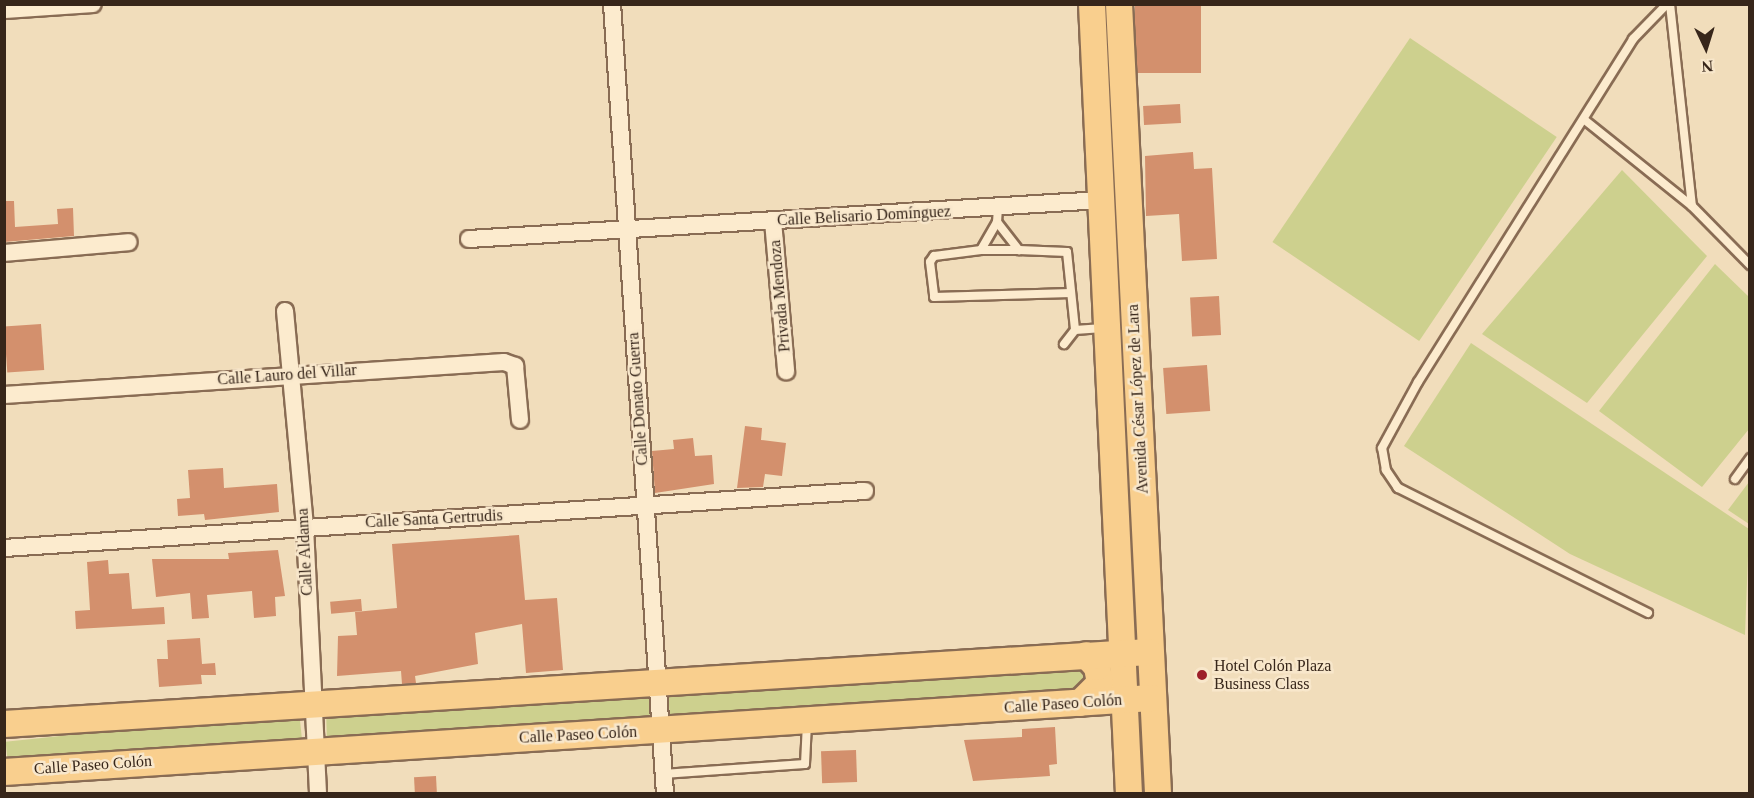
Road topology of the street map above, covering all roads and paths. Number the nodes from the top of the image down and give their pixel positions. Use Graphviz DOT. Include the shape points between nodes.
graph roads {
  1 [pos="93,4"];
  2 [pos="612,4"];
  3 [pos="1092,4"];
  4 [pos="1119,4"];
  5 [pos="1669,4"];
  6 [pos="4,10"];
  7 [pos="1586,121"];
  8 [pos="1101,200"];
  9 [pos="1692,206"];
  10 [pos="998,215"];
  11 [pos="773,221"];
  12 [pos="627,233"];
  13 [pos="469,239"];
  14 [pos="129,242"];
  15 [pos="981,250"];
  16 [pos="1019,250"];
  17 [pos="4,253"];
  18 [pos="1749,265"];
  19 [pos="1071,293"];
  20 [pos="285,311"];
  21 [pos="1107,328"];
  22 [pos="1075,330"];
  23 [pos="1064,344"];
  24 [pos="786,371"];
  25 [pos="290,374"];
  26 [pos="4,394"];
  27 [pos="520,420"];
  28 [pos="1749,458"];
  29 [pos="1735,479"];
  30 [pos="864,491"];
  31 [pos="646,506"];
  32 [pos="305,527"];
  33 [pos="4,548"];
  34 [pos="1648,613"];
  35 [pos="1149,652"];
  36 [pos="1122,653"];
  37 [pos="1086,655"];
  38 [pos="657,684"];
  39 [pos="1152,698"];
  40 [pos="1125,700"];
  41 [pos="310,702"];
  42 [pos="1080,703"];
  43 [pos="807,720"];
  44 [pos="4,724"];
  45 [pos="660,731"];
  46 [pos="314,748"];
  47 [pos="4,772"];
  48 [pos="663,774"];
  49 [pos="318,794"];
  50 [pos="665,794"];
  51 [pos="1130,794"];
  52 [pos="1158,794"];
  1 -- 6 [label="street"];
  2 -- 12 [label="street, Calle Donato Guerra"];
  3 -- 8 [label="main road, Avenida César López de Lara"];
  4 -- 35 [label="main road, Avenida César López de Lara"];
  5 -- 7 [label="lane" via="1633,39"];
  5 -- 9 [label="lane"];
  7 -- 9 [label="lane"];
  7 -- 34 [label="lane" via="1418,382 1382,448 1386,470 1398,488"];
  8 -- 10 [label="street, Calle Belisario Domínguez"];
  8 -- 21 [label="main road, Avenida César López de Lara"];
  9 -- 18 [label="lane"];
  10 -- 11 [label="street, Calle Belisario Domínguez"];
  10 -- 15 [label="lane"];
  10 -- 16 [label="lane"];
  11 -- 12 [label="street, Calle Belisario Domínguez"];
  11 -- 24 [label="street, Privada Mendoza"];
  12 -- 13 [label="street, Calle Belisario Domínguez"];
  12 -- 31 [label="street, Calle Donato Guerra"];
  14 -- 17 [label="street"];
  15 -- 16 [label="lane"];
  15 -- 19 [label="lane" via="934,256 930,262 934,297"];
  16 -- 19 [label="lane" via="1067,252"];
  19 -- 22 [label="lane"];
  20 -- 25 [label="street, Calle Aldama"];
  21 -- 22 [label="lane"];
  21 -- 36 [label="main road, Avenida César López de Lara"];
  22 -- 23 [label="lane"];
  25 -- 26 [label="street, Calle Lauro del Villar"];
  25 -- 27 [label="street, Calle Lauro del Villar" via="504,362 515,366"];
  25 -- 32 [label="street, Calle Aldama"];
  28 -- 29 [label="lane"];
  30 -- 31 [label="street, Calle Santa Gertrudis"];
  31 -- 32 [label="street, Calle Santa Gertrudis"];
  31 -- 38 [label="street, Calle Donato Guerra"];
  32 -- 33 [label="street, Calle Santa Gertrudis"];
  32 -- 41 [label="street, Calle Aldama"];
  35 -- 36 [label="main road"];
  35 -- 39 [label="main road, Avenida César López de Lara"];
  36 -- 37 [label="main road"];
  36 -- 40 [label="main road, Avenida César López de Lara"];
  37 -- 38 [label="main road"];
  37 -- 42 [label="main road" via="1097,667 1100,683"];
  38 -- 41 [label="main road"];
  38 -- 45 [label="street, Calle Donato Guerra"];
  39 -- 40 [label="main road, Calle Paseo Colón"];
  39 -- 52 [label="main road, Avenida César López de Lara"];
  40 -- 42 [label="main road, Calle Paseo Colón"];
  40 -- 51 [label="main road, Avenida César López de Lara"];
  41 -- 44 [label="main road"];
  41 -- 46 [label="street, Calle Aldama"];
  42 -- 43 [label="main road, Calle Paseo Colón"];
  43 -- 45 [label="main road, Calle Paseo Colón"];
  43 -- 48 [label="lane" via="805,764"];
  45 -- 46 [label="main road, Calle Paseo Colón"];
  45 -- 48 [label="street, Calle Donato Guerra"];
  46 -- 47 [label="main road, Calle Paseo Colón"];
  46 -- 49 [label="street, Calle Aldama"];
  48 -- 50 [label="street, Calle Donato Guerra"];
}
